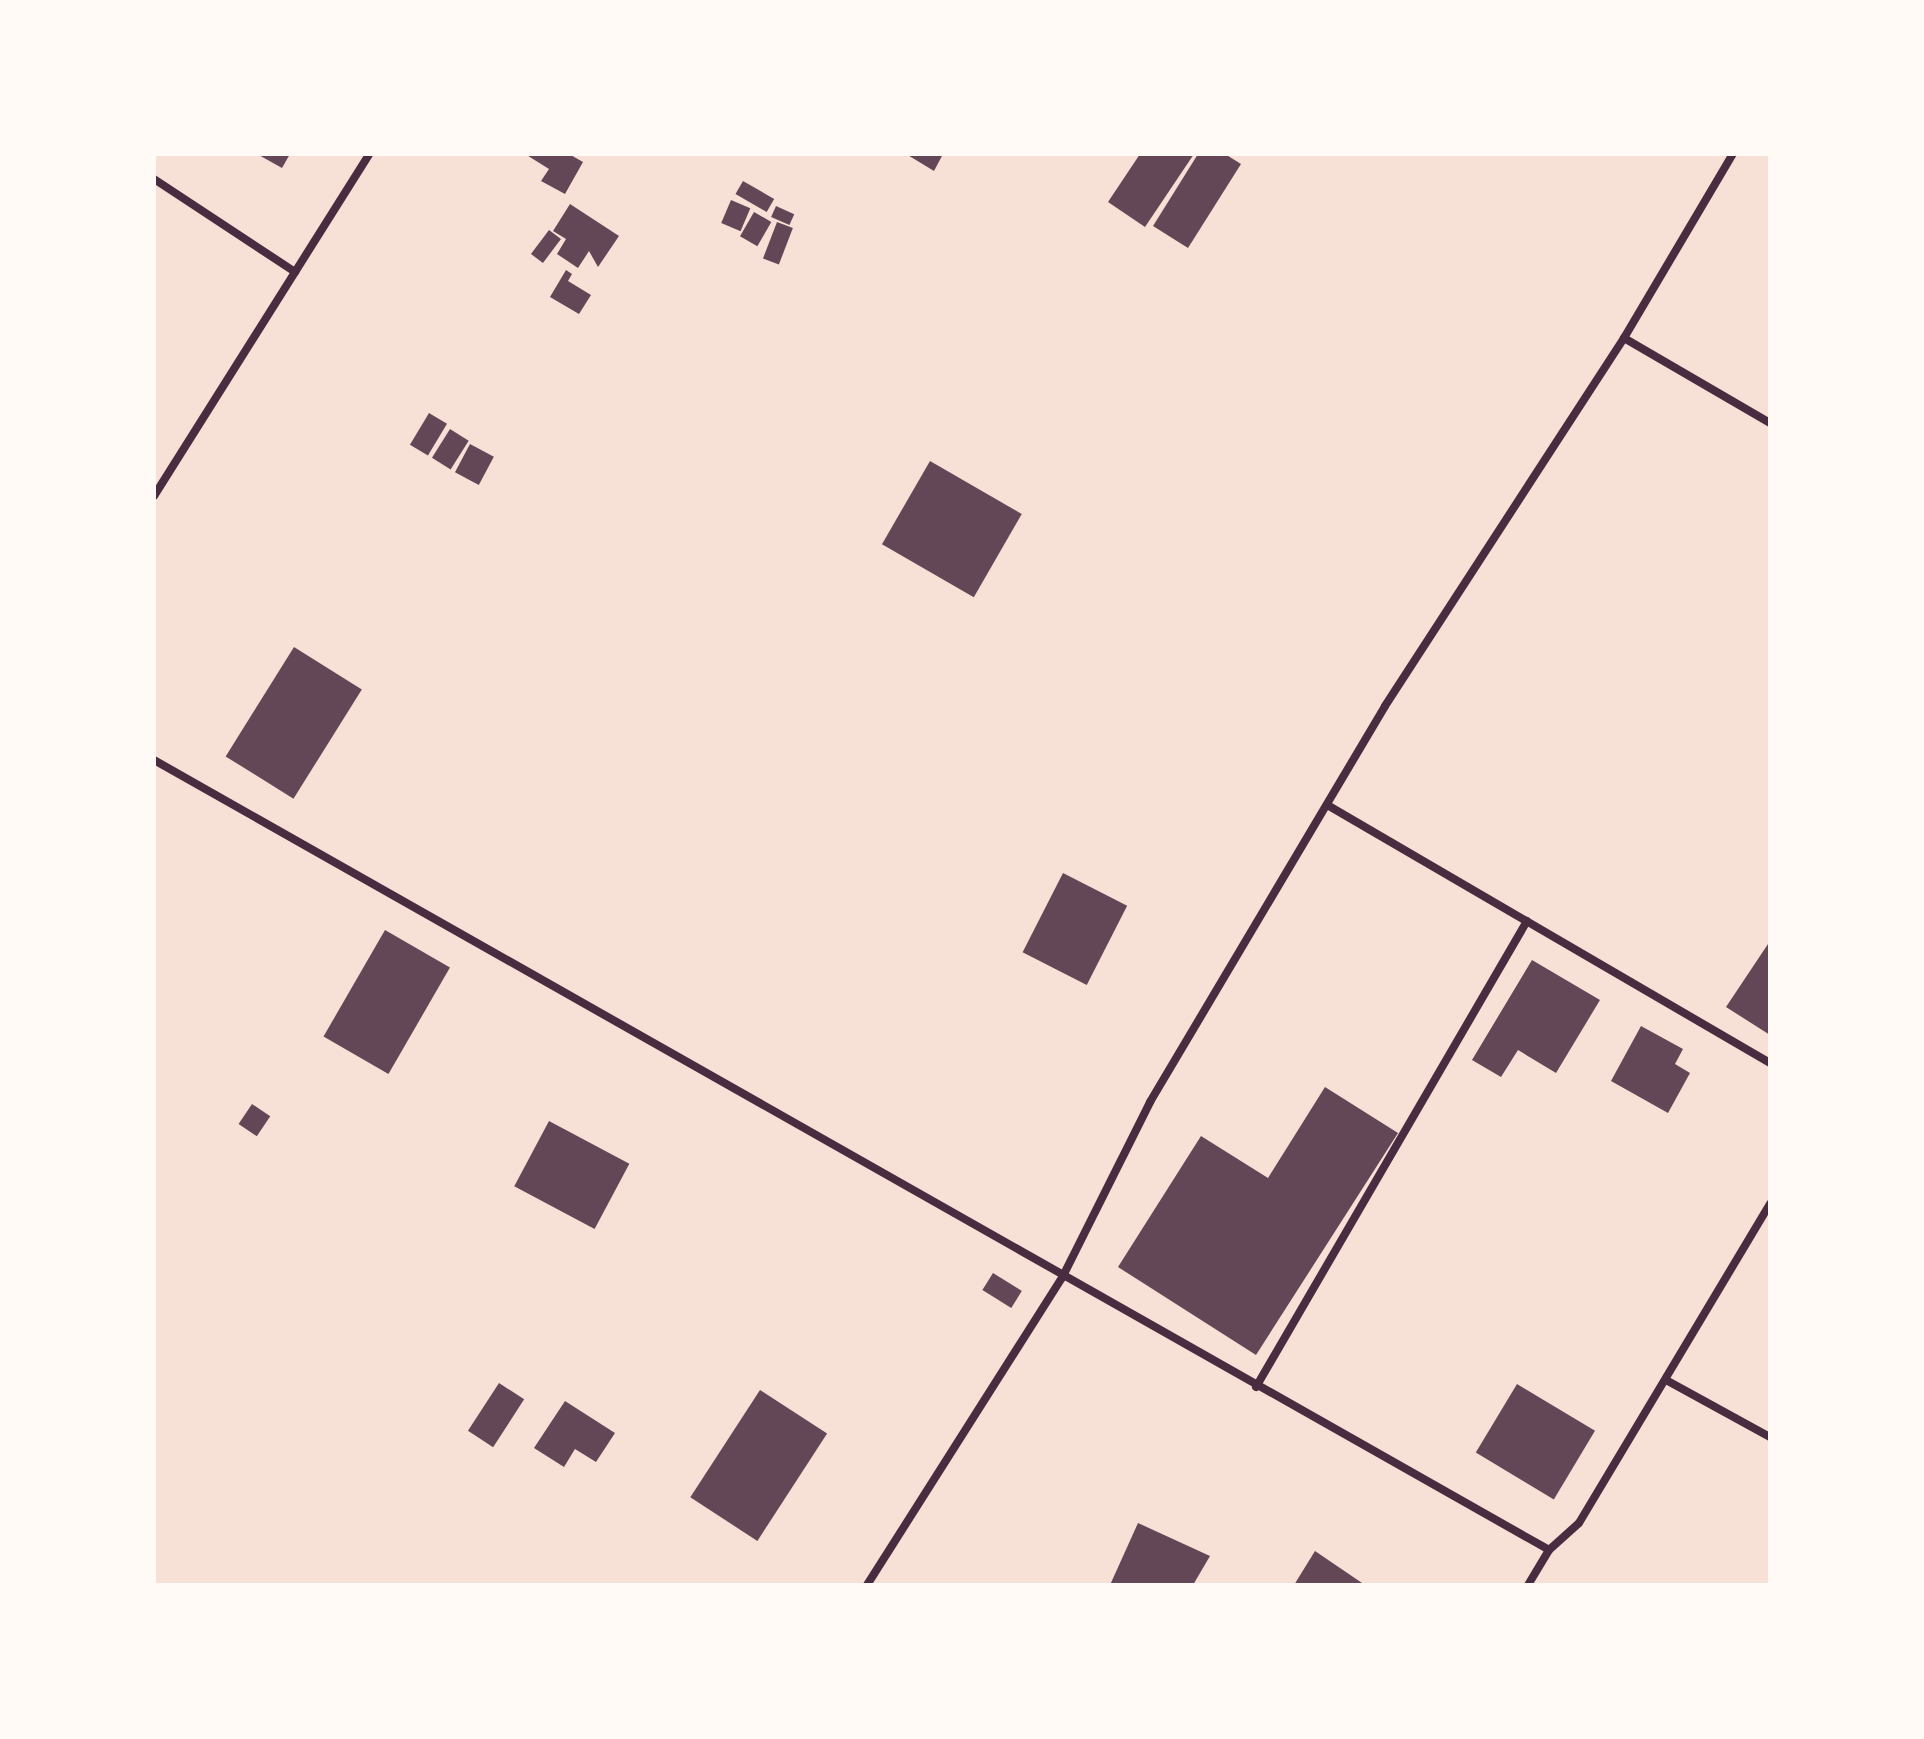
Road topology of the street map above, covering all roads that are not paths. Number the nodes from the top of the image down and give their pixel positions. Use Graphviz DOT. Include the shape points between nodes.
graph roads {
  1 [pos="369,154"];
  2 [pos="1733,154"];
  3 [pos="154,179"];
  4 [pos="295,272"];
  5 [pos="1624,338"];
  6 [pos="1770,423"];
  7 [pos="154,496"];
  8 [pos="154,760"];
  9 [pos="1329,806"];
  10 [pos="1527,921"];
  11 [pos="1770,1063"];
  12 [pos="1770,1204"];
  13 [pos="1062,1278"];
  14 [pos="1666,1380"];
  15 [pos="1256,1387"];
  16 [pos="1770,1437"];
  17 [pos="1549,1550"];
  18 [pos="867,1585"];
  19 [pos="1528,1585"];
  1 -- 4 [label="street"];
  2 -- 5 [label="street"];
  3 -- 4 [label="street"];
  4 -- 7 [label="street"];
  5 -- 6 [label="street"];
  5 -- 9 [label="street" via="1385,706"];
  8 -- 13 [label="street"];
  9 -- 10 [label="street"];
  9 -- 13 [label="street" via="1150,1102"];
  10 -- 11 [label="street"];
  10 -- 15 [label="street"];
  12 -- 14 [label="street"];
  13 -- 15 [label="street"];
  13 -- 18 [label="street"];
  14 -- 16 [label="street"];
  14 -- 17 [label="street" via="1579,1523"];
  15 -- 17 [label="street"];
  17 -- 19 [label="street"];
}
